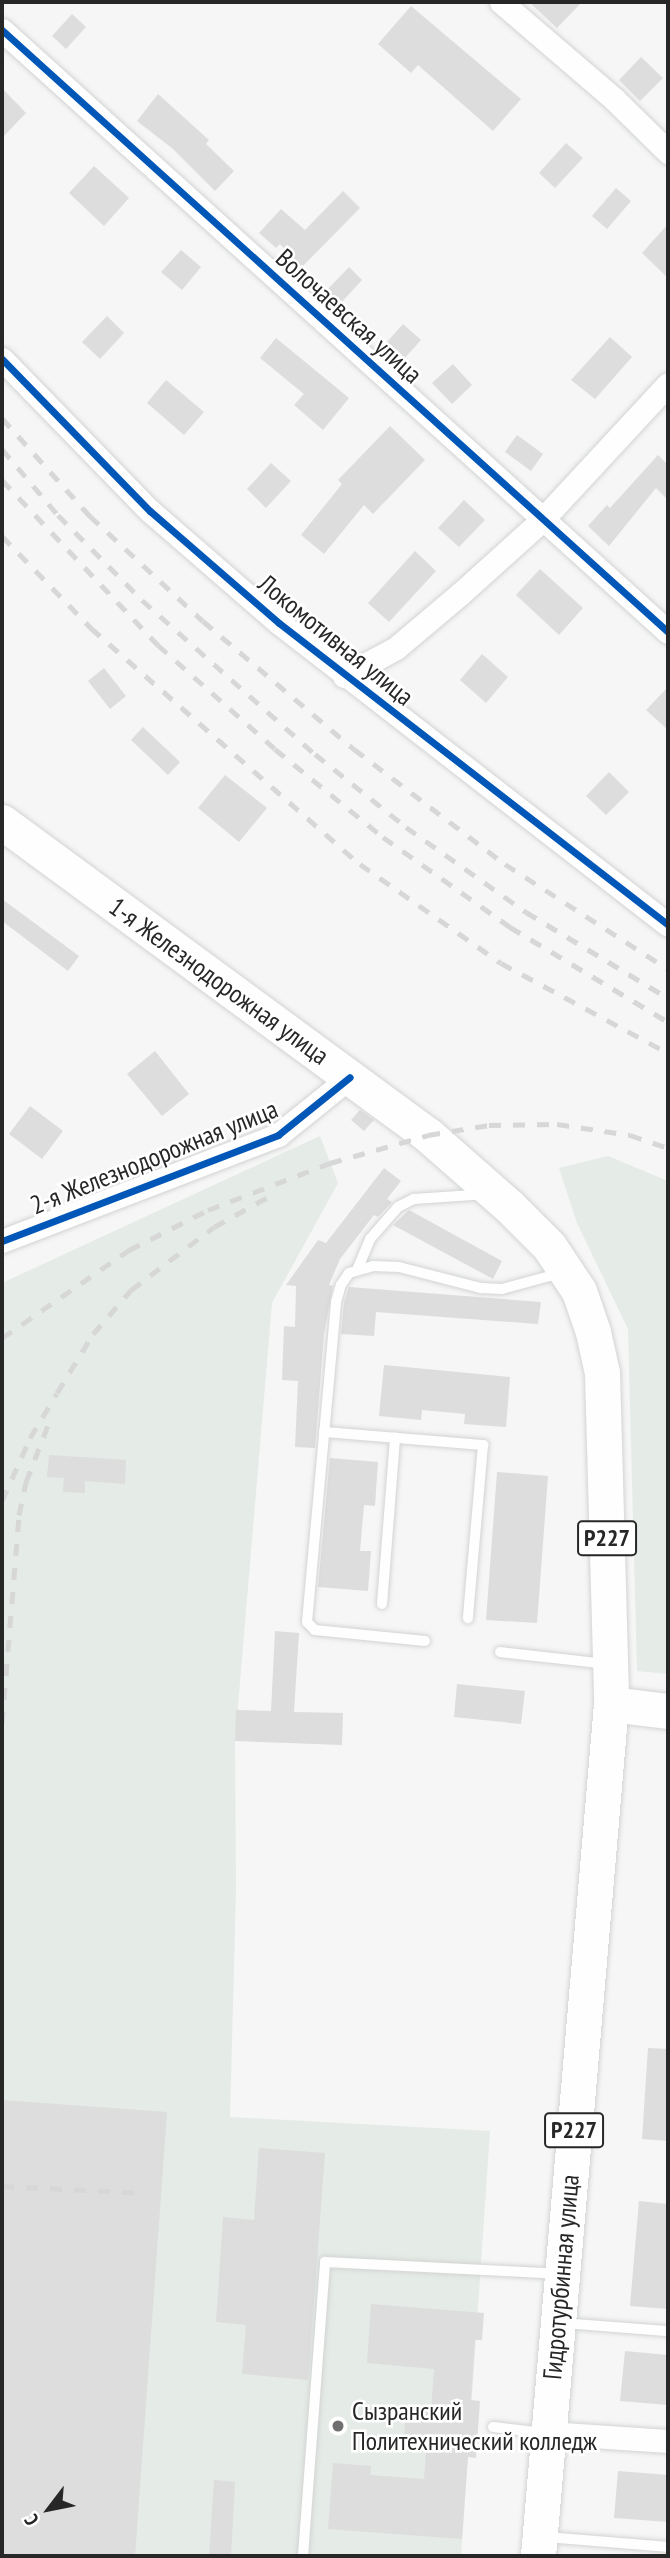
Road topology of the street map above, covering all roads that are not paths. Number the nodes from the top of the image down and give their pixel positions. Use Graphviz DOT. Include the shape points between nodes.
graph roads {
  1 [pos="501,2"];
  2 [pos="2,30"];
  3 [pos="668,152"];
  4 [pos="2,359"];
  5 [pos="668,384"];
  6 [pos="541,520"];
  7 [pos="668,632"];
  8 [pos="344,676"];
  9 [pos="2,822"];
  10 [pos="668,925"];
  11 [pos="350,1077"];
  12 [pos="489,1189"];
  13 [pos="2,1241"];
  14 [pos="357,1270"];
  15 [pos="565,1271"];
  16 [pos="324,1432"];
  17 [pos="395,1438"];
  18 [pos="382,1604"];
  19 [pos="468,1618"];
  20 [pos="425,1641"];
  21 [pos="500,1652"];
  22 [pos="610,1665"];
  23 [pos="611,1704"];
  24 [pos="668,1711"];
  25 [pos="561,2275"];
  26 [pos="557,2322"];
  27 [pos="668,2330"];
  28 [pos="493,2427"];
  29 [pos="548,2433"];
  30 [pos="668,2441"];
  31 [pos="539,2547"];
  32 [pos="668,2547"];
  33 [pos="303,2556"];
  1 -- 3 [label="street"];
  2 -- 6 [label="street, Волочаевская улица"];
  4 -- 8 [label="street, Локомотивная улица" via="150,511"];
  5 -- 6 [label="street"];
  6 -- 7 [label="street, Волочаевская улица"];
  6 -- 8 [label="street" via="396,648"];
  8 -- 10 [label="street, Локомотивная улица"];
  9 -- 11 [label="main road, 1-я Железнодорожная улица / Р227"];
  11 -- 12 [label="main road, 1-я Железнодорожная улица / Р227" via="428,1135"];
  11 -- 13 [label="street, 2-я Железнодорожная улица" via="278,1135"];
  12 -- 14 [label="lane" via="473,1195 414,1199 398,1207 370,1239"];
  12 -- 15 [label="main road, 1-я Железнодорожная улица / Р227" via="549,1246"];
  14 -- 15 [label="lane" via="399,1268 457,1284 502,1289"];
  14 -- 16 [label="lane" via="341,1285 336,1302"];
  15 -- 22 [label="main road, 1-я Железнодорожная улица / Р227" via="579,1292 603,1373"];
  16 -- 17 [label="lane"];
  16 -- 20 [label="lane" via="307,1622 315,1630"];
  17 -- 18 [label="lane"];
  17 -- 19 [label="lane" via="483,1445"];
  21 -- 22 [label="lane"];
  22 -- 23 [label="main road, Р227"];
  23 -- 24 [label="main road"];
  23 -- 25 [label="main road, Гидротурбинная улица / Р227"];
  25 -- 26 [label="main road, Гидротурбинная улица / Р227"];
  25 -- 33 [label="lane" via="325,2262"];
  26 -- 27 [label="lane"];
  26 -- 29 [label="main road, Гидротурбинная улица / Р227"];
  28 -- 29 [label="lane"];
  29 -- 30 [label="street"];
  29 -- 31 [label="main road, Гидротурбинная улица / Р227"];
  31 -- 32 [label="lane"];
}
